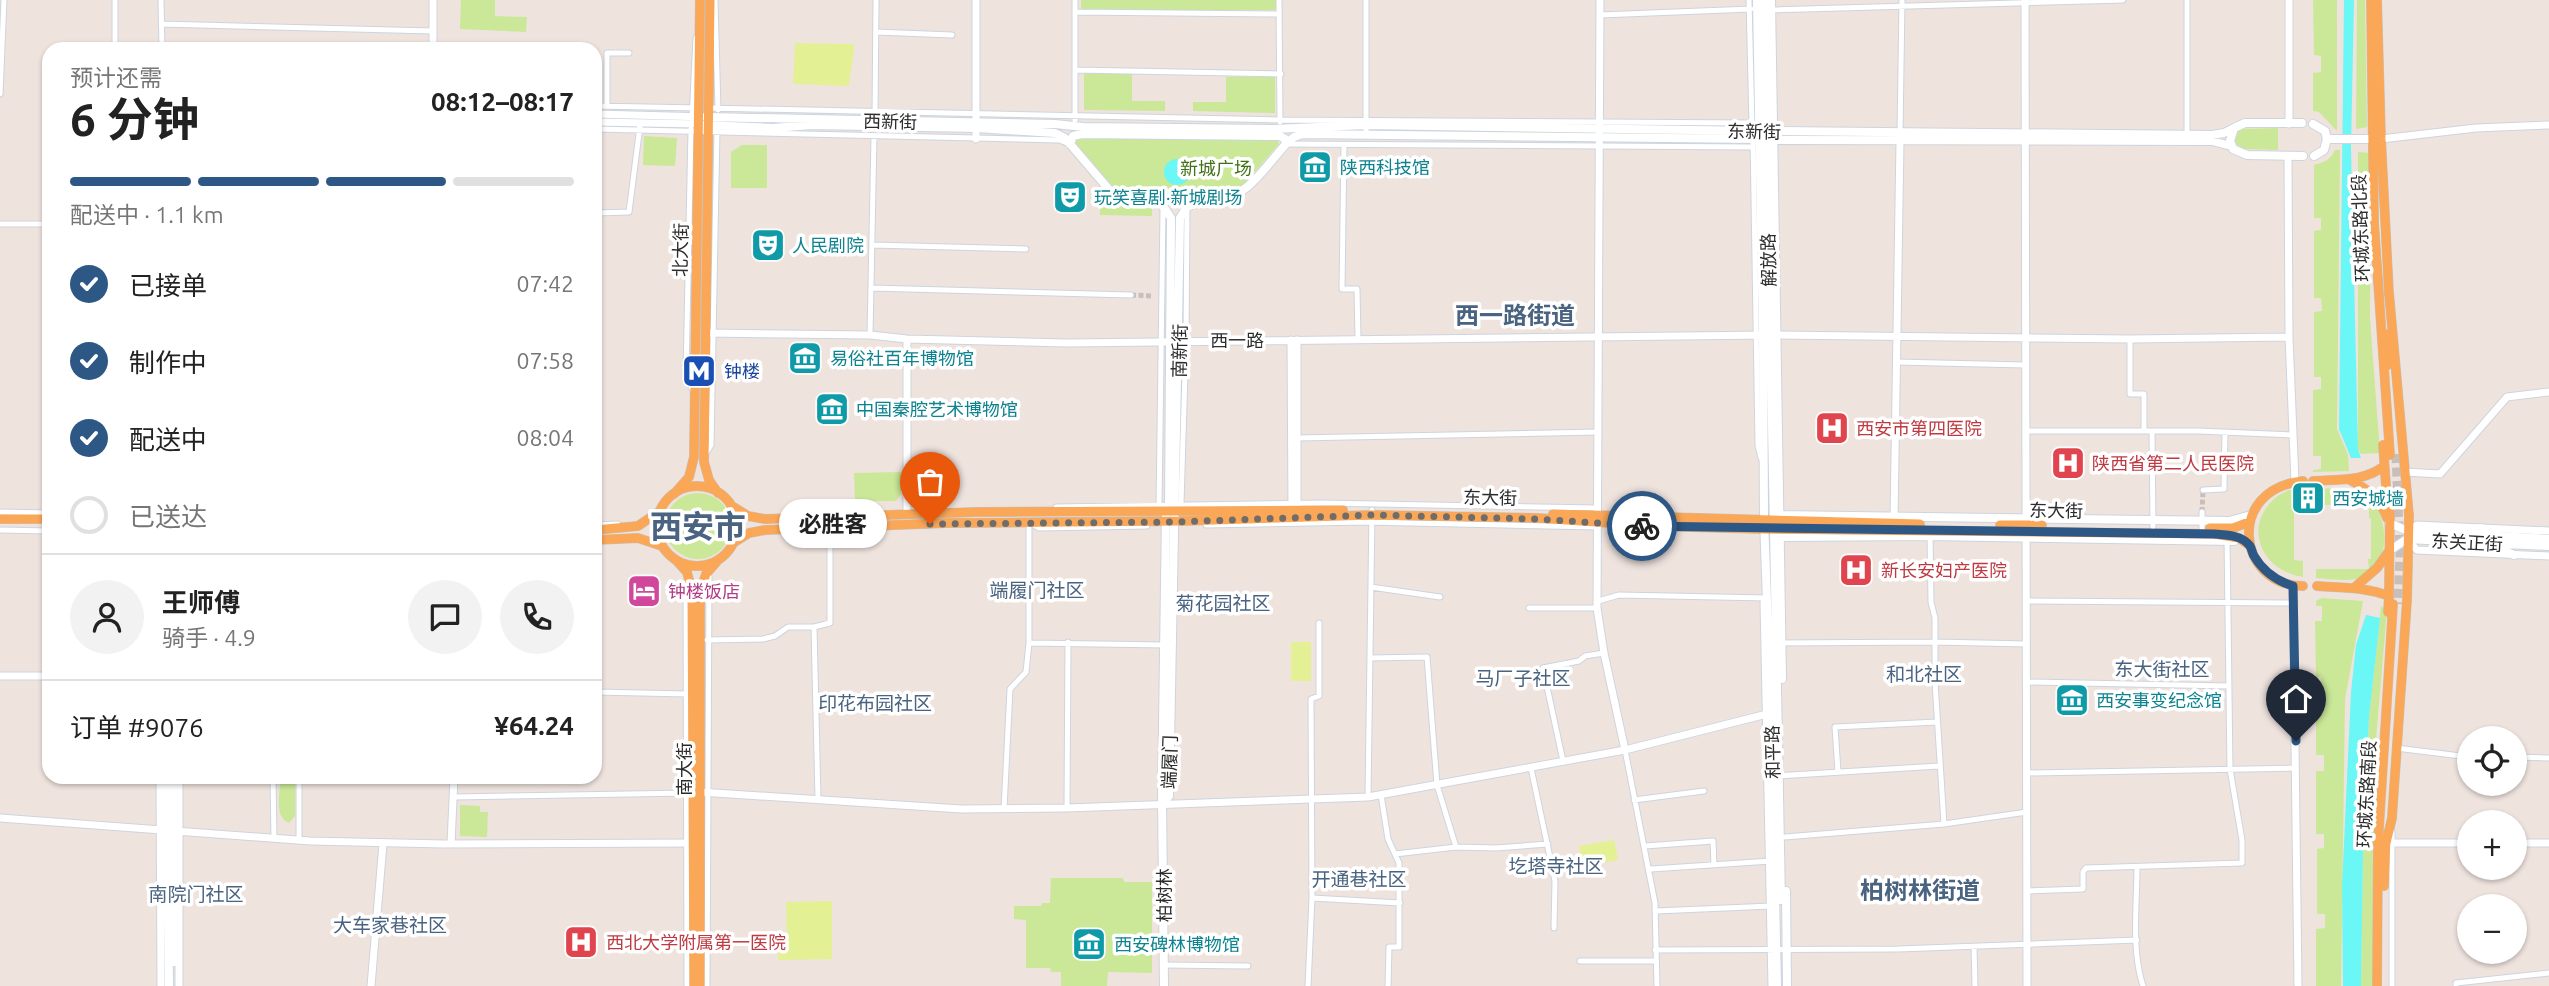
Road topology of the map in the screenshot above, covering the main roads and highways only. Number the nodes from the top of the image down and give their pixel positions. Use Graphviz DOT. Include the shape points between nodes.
graph roads {
  1 [pos="699,0"];
  2 [pos="712,0"];
  3 [pos="1764,0"];
  4 [pos="2371,0"];
  5 [pos="2377,0"];
  6 [pos="1761,6"];
  7 [pos="704,120"];
  8 [pos="976,122"];
  9 [pos="2302,123"];
  10 [pos="2313,124"];
  11 [pos="1277,128"];
  12 [pos="2234,128"];
  13 [pos="1080,129"];
  14 [pos="1761,135"];
  15 [pos="2025,137"];
  16 [pos="2326,139"];
  17 [pos="2377,139"];
  18 [pos="1286,144"];
  19 [pos="1070,145"];
  20 [pos="2231,146"];
  21 [pos="2303,156"];
  22 [pos="2314,156"];
  23 [pos="1152,201"];
  24 [pos="1201,202"];
  25 [pos="2377,293"];
  26 [pos="2389,293"];
  27 [pos="1766,336"];
  28 [pos="1174,342"];
  29 [pos="2381,469"];
  30 [pos="2405,475"];
  31 [pos="2355,479"];
  32 [pos="2386,479"];
  33 [pos="718,493"];
  34 [pos="674,494"];
  35 [pos="732,506"];
  36 [pos="662,509"];
  37 [pos="1170,516"];
  38 [pos="1372,516"];
  39 [pos="0,519"];
  40 [pos="42,519"];
  41 [pos="2250,519"];
  42 [pos="2389,523"];
  43 [pos="0,525"];
  44 [pos="42,525"];
  45 [pos="1772,525"];
  46 [pos="602,527"];
  47 [pos="2479,527"];
  48 [pos="2025,528"];
  49 [pos="2408,535"];
  50 [pos="2513,537"];
  51 [pos="2549,539"];
  52 [pos="602,541"];
  53 [pos="2246,543"];
  54 [pos="2487,543"];
  55 [pos="733,544"];
  56 [pos="2549,546"];
  57 [pos="664,547"];
  58 [pos="2389,551"];
  59 [pos="2514,555"];
  60 [pos="719,559"];
  61 [pos="678,562"];
  62 [pos="2298,586"];
  63 [pos="2317,586"];
  64 [pos="2355,587"];
  65 [pos="2397,601"];
  66 [pos="1778,776"];
  67 [pos="167,784"];
  68 [pos="175,784"];
  69 [pos="697,792"];
  70 [pos="1164,803"];
  71 [pos="171,832"];
  72 [pos="2385,843"];
  73 [pos="1779,951"];
  74 [pos="174,986"];
  75 [pos="694,986"];
  76 [pos="700,986"];
  77 [pos="1164,986"];
  78 [pos="1777,986"];
  79 [pos="1787,986"];
  80 [pos="2377,986"];
  81 [pos="2383,986"];
  1 -- 7 [label="main road, 北大街"];
  2 -- 7 [label="main road, 北大街"];
  3 -- 6 [label="main road, 解放路"];
  4 -- 17 [label="main road, 环城东路北段"];
  5 -- 17 [label="main road, 环城东路北段"];
  6 -- 14 [label="main road, 解放路"];
  6 -- 14 [label="main road"];
  7 -- 8 [label="main road, 西新街"];
  7 -- 33 [label="main road, 北大街" via="709,333 704,457 707,476"];
  7 -- 34 [label="main road, 北大街" via="693,463 686,482"];
  8 -- 13 [label="main road, 西新街"];
  8 -- 19 [label="main road, 西新街" via="1055,133"];
  9 -- 12 [label="main road, 东新街" via="2245,123"];
  10 -- 16 [label="main road" via="2325,131"];
  11 -- 13 [label="main road, 西新街"];
  11 -- 14 [label="main road, 东新街" via="1366,122 1600,125"];
  11 -- 18 [label="main road"];
  12 -- 15 [label="main road, 东新街" via="2217,135"];
  12 -- 20 [label="main road"];
  13 -- 19 [label="main road"];
  14 -- 15 [label="main road, 东新街"];
  14 -- 18 [label="main road, 东新街" via="1600,142 1303,134"];
  14 -- 27 [label="main road, 解放路"];
  14 -- 27 [label="main road"];
  15 -- 20 [label="main road, 东新街" via="2212,141"];
  16 -- 17 [label="main road"];
  16 -- 22 [label="main road" via="2324,150"];
  17 -- 25 [label="main road, 环城东路北段"];
  17 -- 26 [label="main road, 环城东路北段"];
  18 -- 24 [label="main road" via="1240,192 1221,201"];
  19 -- 23 [label="main road" via="1117,197"];
  20 -- 21 [label="main road, 东新街" via="2247,155"];
  23 -- 24 [label="main road"];
  23 -- 28 [label="main road, 南新街" via="1163,206 1171,218 1167,296"];
  24 -- 28 [label="main road, 南新街" via="1186,207 1180,218"];
  25 -- 26 [label="main road, 环城东路北段" via="2393,455"];
  25 -- 29 [label="main road"];
  26 -- 30 [label="main road"];
  27 -- 45 [label="main road, 解放路"];
  27 -- 45 [label="main road, 解放路" via="1764,471"];
  28 -- 37 [label="main road, 南新街"];
  29 -- 31 [label="main road"];
  29 -- 32 [label="main road"];
  30 -- 32 [label="main road" via="2400,484"];
  30 -- 49 [label="main road"];
  31 -- 41 [label="main road" via="2304,481 2274,489"];
  31 -- 42 [label="main road" via="2382,504"];
  32 -- 42 [label="main road"];
  33 -- 34 [label="main road" via="696,487"];
  33 -- 35 [label="main road"];
  34 -- 36 [label="main road"];
  35 -- 37 [label="main road, 东大街" via="765,519 1028,511"];
  35 -- 55 [label="main road" via="737,527"];
  36 -- 46 [label="main road" via="632,527"];
  36 -- 57 [label="main road" via="658,525"];
  37 -- 38 [label="main road, 东大街"];
  37 -- 38 [label="main road, 东大街" via="1295,507"];
  37 -- 55 [label="main road, 东大街" via="760,530"];
  37 -- 70 [label="main road, 端履门" via="1169,796"];
  38 -- 45 [label="main road, 东大街"];
  39 -- 40 [label="main road"];
  41 -- 48 [label="main road, 东大街" via="2233,528 2202,520"];
  41 -- 53 [label="main road"];
  42 -- 49 [label="main road, 东关正街"];
  42 -- 58 [label="main road"];
  43 -- 44 [label="main road"];
  45 -- 48 [label="main road, 东大街" via="1930,533"];
  45 -- 48 [label="main road, 东大街" via="1894,520"];
  45 -- 66 [label="main road, 和平路"];
  45 -- 66 [label="main road, 和平路" via="1767,598 1769,714"];
  47 -- 50 [label="main road"];
  48 -- 53 [label="main road, 东大街" via="2227,537"];
  49 -- 50 [label="main road, 东关正街"];
  49 -- 54 [label="main road, 东关正街"];
  49 -- 58 [label="main road, 东关正街"];
  49 -- 65 [label="main road"];
  50 -- 51 [label="main road, 东关正街"];
  52 -- 57 [label="main road" via="633,538"];
  53 -- 62 [label="main road" via="2269,574"];
  54 -- 56 [label="main road, 东关正街"];
  54 -- 59 [label="main road"];
  55 -- 60 [label="main road"];
  57 -- 61 [label="main road"];
  58 -- 64 [label="main road"];
  58 -- 65 [label="main road"];
  60 -- 61 [label="main road" via="697,566"];
  60 -- 69 [label="main road, 南大街" via="704,578 700,592"];
  61 -- 69 [label="main road, 南大街" via="689,576 692,592 690,693"];
  63 -- 64 [label="main road"];
  64 -- 65 [label="main road"];
  65 -- 72 [label="main road, 环城东路南段"];
  65 -- 72 [label="main road" via="2396,748 2392,818"];
  65 -- 72 [label="main road" via="2379,751"];
  66 -- 73 [label="main road, 和平路"];
  66 -- 73 [label="main road" via="1785,837"];
  66 -- 73 [label="main road, 和平路" via="1772,906"];
  67 -- 71 [label="main road"];
  68 -- 71 [label="main road"];
  69 -- 75 [label="main road, 南大街" via="690,843"];
  69 -- 76 [label="main road, 南大街"];
  70 -- 77 [label="main road, 柏树林"];
  71 -- 74 [label="main road"];
  72 -- 80 [label="main road, 环城东路南段"];
  72 -- 81 [label="main road, 环城东路南段"];
  73 -- 78 [label="main road, 和平路"];
  73 -- 79 [label="main road"];
}
